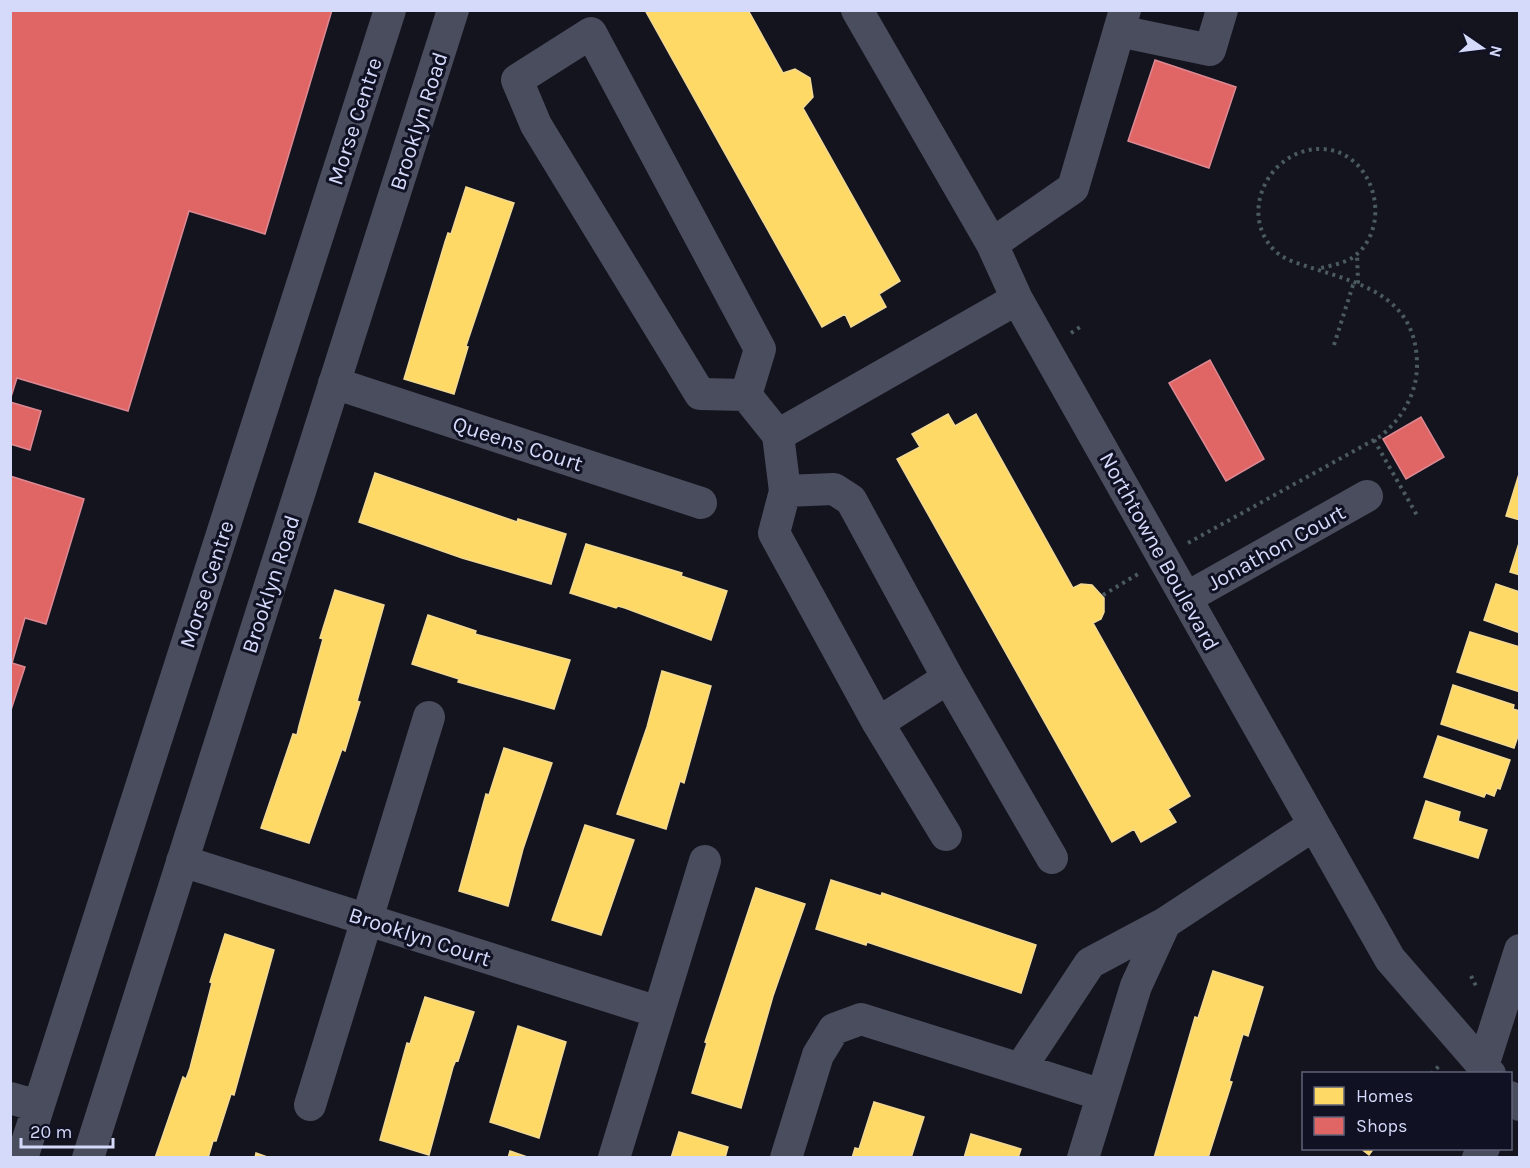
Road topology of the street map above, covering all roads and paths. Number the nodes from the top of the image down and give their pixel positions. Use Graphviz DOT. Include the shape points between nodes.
graph roads {
  1 [pos="390,10"];
  2 [pos="453,10"];
  3 [pos="857,10"];
  4 [pos="1222,10"];
  5 [pos="1122,21"];
  6 [pos="585,22"];
  7 [pos="992,244"];
  8 [pos="1356,253"];
  9 [pos="1317,269"];
  10 [pos="1358,282"];
  11 [pos="1017,299"];
  12 [pos="1335,345"];
  13 [pos="334,383"];
  14 [pos="746,394"];
  15 [pos="778,435"];
  16 [pos="1374,440"];
  17 [pos="785,491"];
  18 [pos="1367,496"];
  19 [pos="701,502"];
  20 [pos="1418,517"];
  21 [pos="1185,544"];
  22 [pos="1147,569"];
  23 [pos="1103,595"];
  24 [pos="1186,598"];
  25 [pos="948,678"];
  26 [pos="429,717"];
  27 [pos="878,723"];
  28 [pos="1314,825"];
  29 [pos="946,835"];
  30 [pos="1052,858"];
  31 [pos="182,861"];
  32 [pos="705,861"];
  33 [pos="367,920"];
  34 [pos="1165,923"];
  35 [pos="1520,951"];
  36 [pos="1471,976"];
  37 [pos="1477,986"];
  38 [pos="658,1012"];
  39 [pos="1439,1066"];
  40 [pos="1020,1069"];
  41 [pos="1487,1070"];
  42 [pos="1433,1072"];
  43 [pos="1102,1095"];
  44 [pos="24,1102"];
  45 [pos="310,1105"];
  46 [pos="22,1158"];
  47 [pos="88,1158"];
  48 [pos="614,1158"];
  49 [pos="786,1158"];
  50 [pos="1083,1158"];
  1 -- 44 [label="street, Morse Centre"];
  2 -- 13 [label="street, Brooklyn Road"];
  3 -- 7 [label="street, Northtowne Boulevard"];
  4 -- 5 [label="street" via="1210,50"];
  5 -- 7 [label="street" via="1073,188"];
  6 -- 14 [label="street" via="760,349"];
  6 -- 14 [label="street" via="518,80 532,116 700,394"];
  7 -- 11 [label="street, Northtowne Boulevard"];
  8 -- 9 [label="path"];
  8 -- 9 [label="path" via="1376,217 1368,178 1341,155 1323,149 1305,150 1272,170 1261,189 1259,219 1274,250 1291,261"];
  8 -- 10 [label="path"];
  9 -- 10 [label="path"];
  10 -- 12 [label="path" via="1353,285"];
  10 -- 16 [label="path" via="1377,291 1397,308 1409,326 1417,353 1417,378 1409,402 1396,423"];
  11 -- 15 [label="street"];
  11 -- 24 [label="street, Northtowne Boulevard"];
  13 -- 19 [label="street, Queens Court"];
  13 -- 31 [label="street, Brooklyn Road"];
  14 -- 15 [label="street"];
  15 -- 17 [label="street"];
  16 -- 20 [label="path"];
  16 -- 21 [label="path"];
  17 -- 25 [label="street" via="834,489 851,500"];
  17 -- 27 [label="street" via="774,533"];
  18 -- 24 [label="street, Jonathon Court"];
  22 -- 23 [label="path"];
  24 -- 28 [label="street, Northtowne Boulevard"];
  25 -- 27 [label="street"];
  25 -- 30 [label="street"];
  26 -- 33 [label="street"];
  27 -- 29 [label="street"];
  28 -- 34 [label="street"];
  28 -- 41 [label="street, Northtowne Boulevard" via="1390,959"];
  31 -- 33 [label="street, Brooklyn Court"];
  31 -- 47 [label="street, Brooklyn Road"];
  32 -- 38 [label="street"];
  33 -- 38 [label="street, Brooklyn Court"];
  33 -- 45 [label="street"];
  34 -- 40 [label="street" via="1090,963"];
  34 -- 43 [label="street" via="1136,986"];
  35 -- 41 [label="street"];
  36 -- 37 [label="path"];
  38 -- 48 [label="street"];
  39 -- 42 [label="path"];
  40 -- 43 [label="street"];
  40 -- 49 [label="street" via="861,1019 834,1029 818,1055"];
  43 -- 50 [label="street"];
  44 -- 46 [label="street, Morse Centre"];
}
